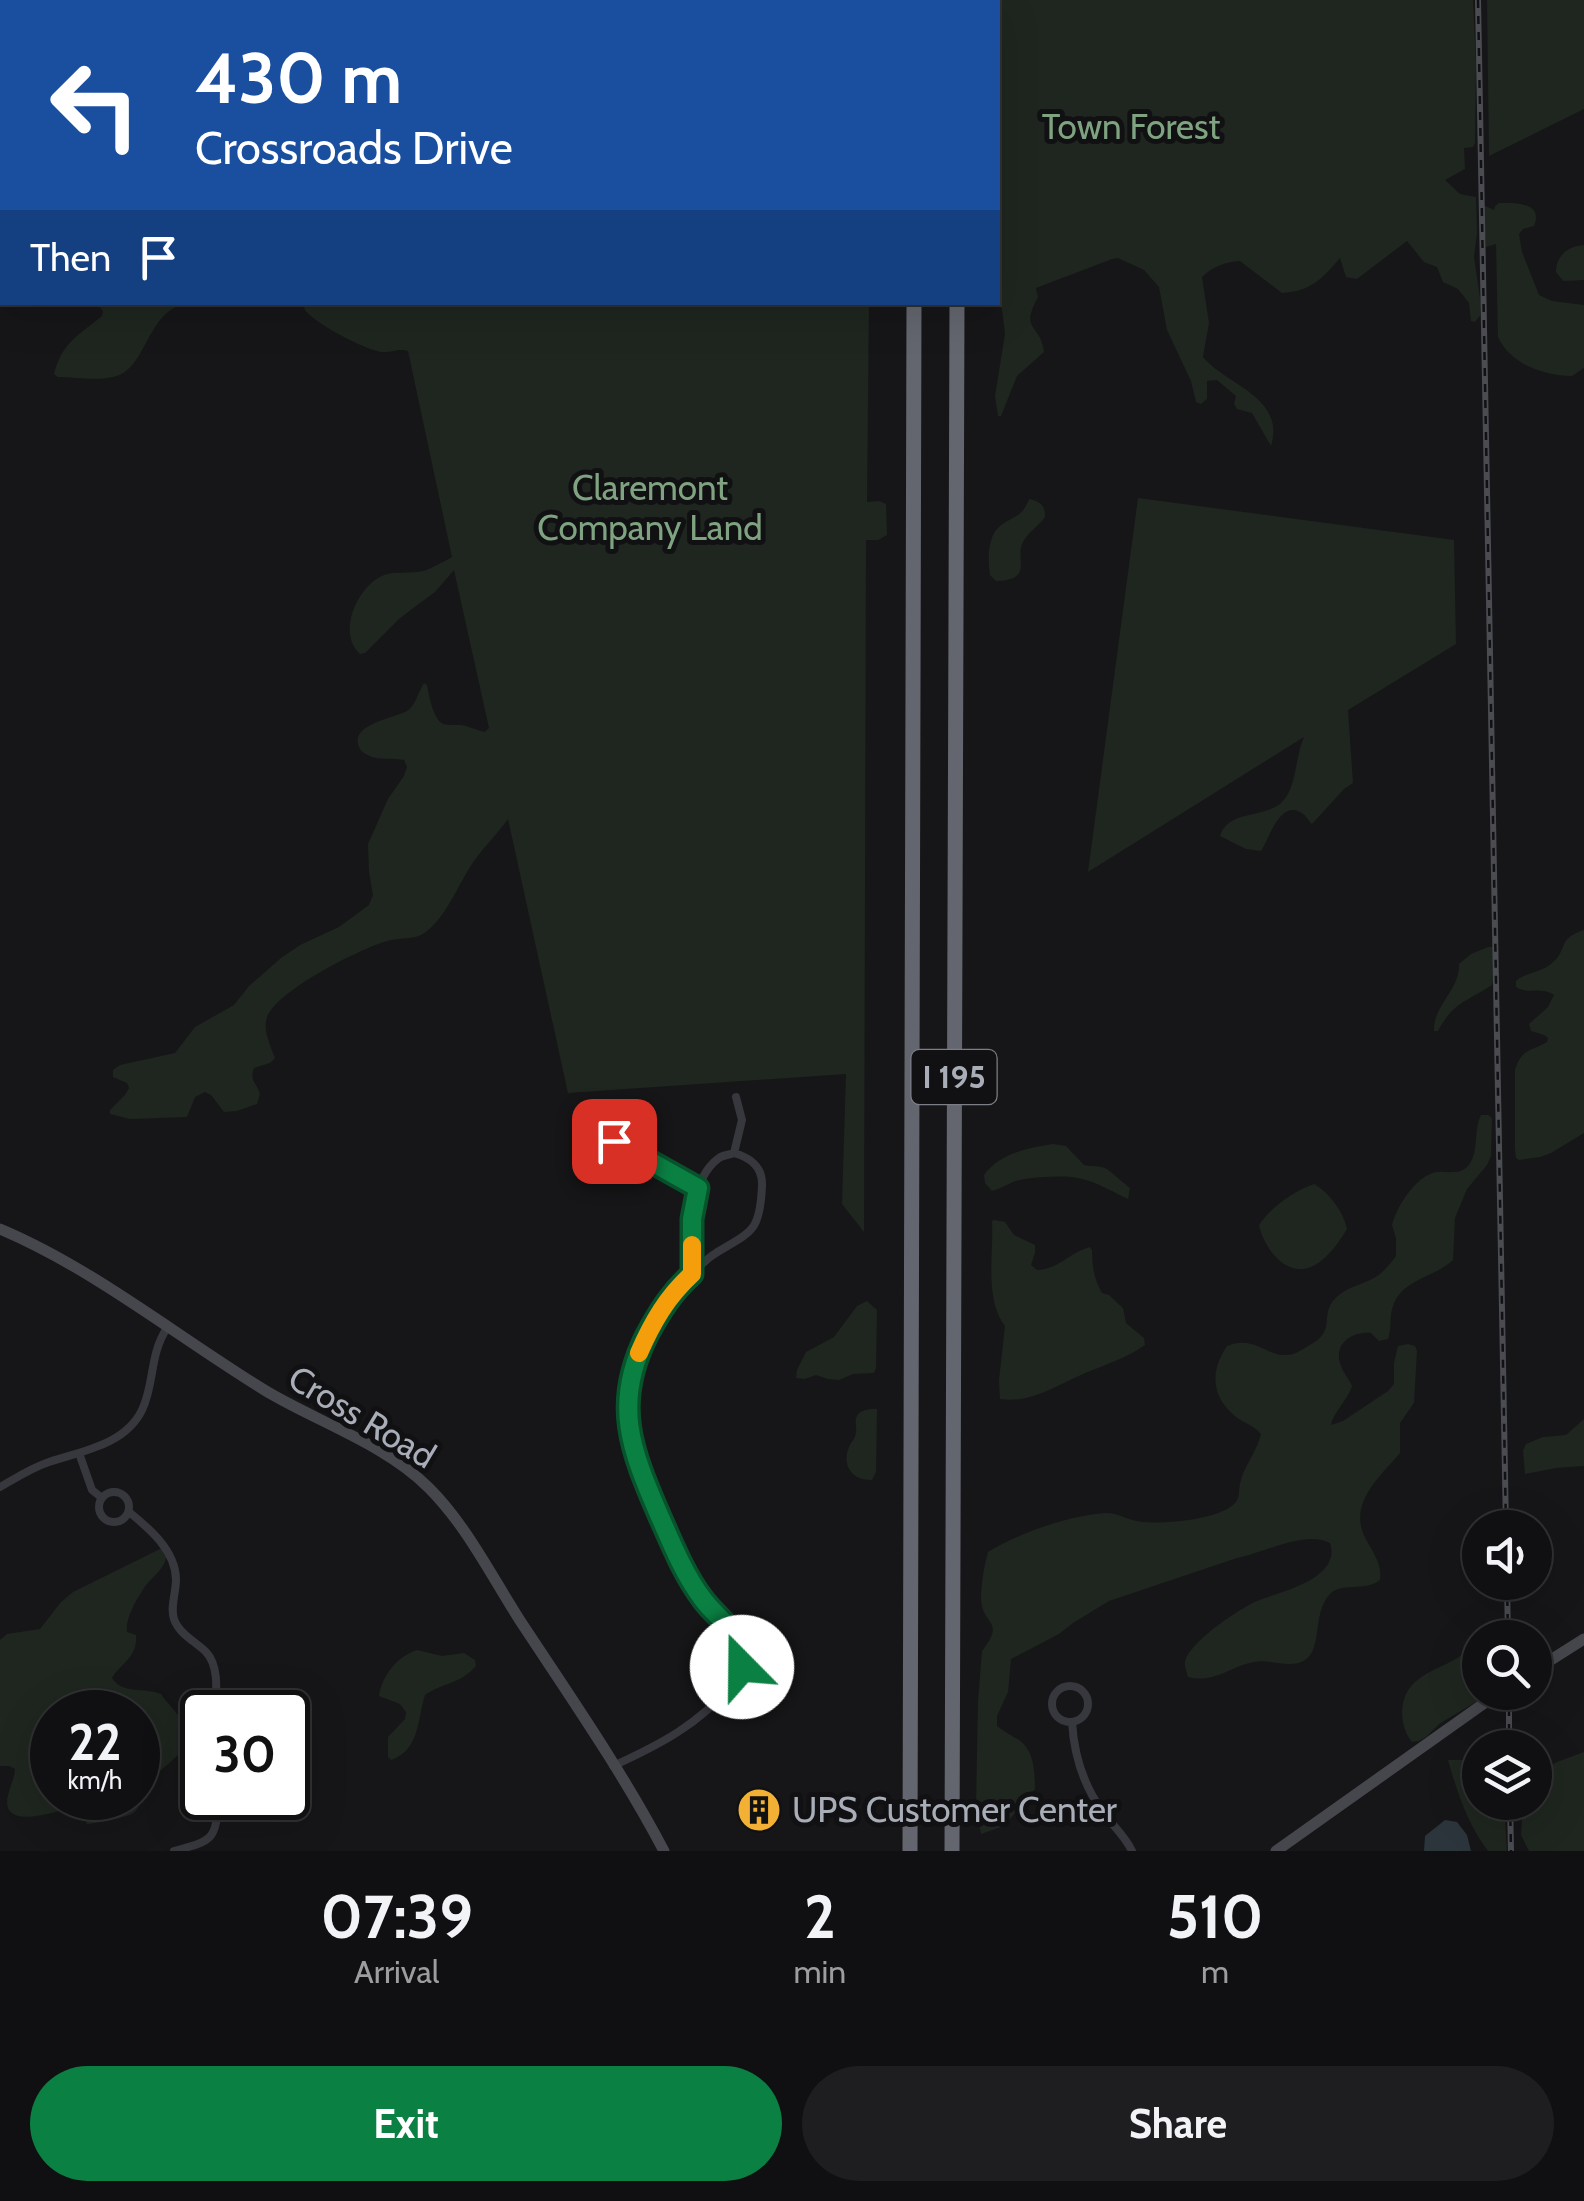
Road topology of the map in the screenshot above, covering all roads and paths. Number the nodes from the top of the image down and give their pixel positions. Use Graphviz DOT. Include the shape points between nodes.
graph roads {
  1 [pos="914,305"];
  2 [pos="957,305"];
  3 [pos="736,1097"];
  4 [pos="614,1141"];
  5 [pos="734,1152"];
  6 [pos="698,1188"];
  7 [pos="0,1228"];
  8 [pos="692,1274"];
  9 [pos="167,1328"];
  10 [pos="78,1453"];
  11 [pos="0,1488"];
  12 [pos="102,1498"];
  13 [pos="129,1512"];
  14 [pos="1584,1639"];
  15 [pos="1552,1659"];
  16 [pos="216,1690"];
  17 [pos="1475,1710"];
  18 [pos="1072,1722"];
  19 [pos="614,1766"];
  20 [pos="216,1820"];
  21 [pos="174,1851"];
  22 [pos="664,1851"];
  23 [pos="910,1851"];
  24 [pos="952,1851"];
  25 [pos="1132,1851"];
  26 [pos="1276,1851"];
  1 -- 23 [label="highway, I 195"];
  2 -- 24 [label="highway, I 195"];
  3 -- 5 [label="street" via="742,1120"];
  4 -- 6 [label="street"];
  5 -- 6 [label="street" via="718,1159"];
  5 -- 8 [label="street" via="750,1158 762,1176 756,1224"];
  6 -- 8 [label="street"];
  7 -- 9 [label="street, Cross Road"];
  8 -- 19 [label="street" via="661,1309 631,1372 628,1421 670,1538 703,1600 736,1637 743,1662 702,1716"];
  9 -- 10 [label="street" via="136,1420 123,1434"];
  9 -- 19 [label="street, Cross Road" via="394,1459 428,1486"];
  10 -- 11 [label="street"];
  10 -- 12 [label="street" via="92,1490"];
  12 -- 13 [label="street" via="124,1495"];
  12 -- 13 [label="street" via="99,1508 107,1521 122,1521"];
  13 -- 16 [label="street" via="172,1558 174,1620 207,1653"];
  14 -- 15 [label="street"];
  17 -- 26 [label="street"];
  18 -- 18 [label="street" via="1084,1716 1088,1702 1082,1689 1068,1685 1056,1692 1052,1706 1058,1718"];
  18 -- 25 [label="street" via="1083,1779"];
  19 -- 22 [label="street, Cross Road"];
  20 -- 21 [label="street" via="207,1842"];
}
